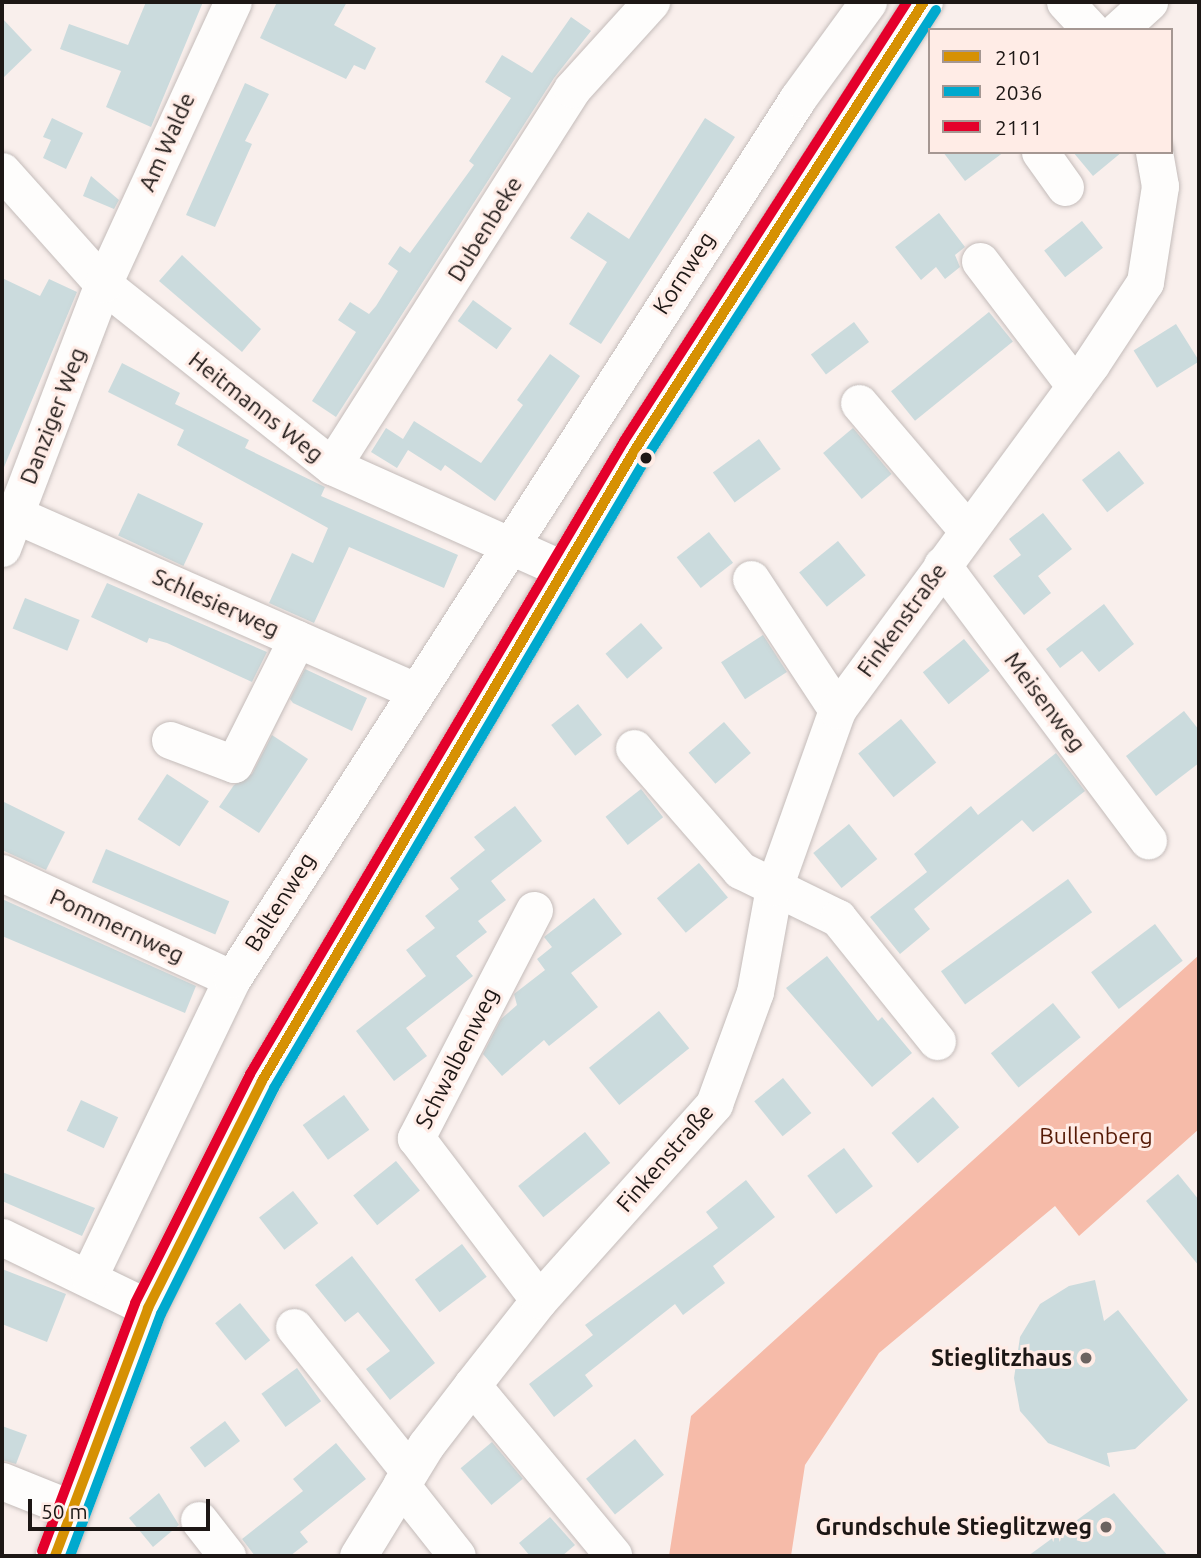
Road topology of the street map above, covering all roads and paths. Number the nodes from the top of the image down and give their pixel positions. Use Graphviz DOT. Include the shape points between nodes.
graph roads {
  1 [pos="233,2"];
  2 [pos="650,2"];
  3 [pos="868,2"];
  4 [pos="924,2"];
  5 [pos="1065,2"];
  6 [pos="1149,2"];
  7 [pos="1089,28"];
  8 [pos="1120,28"];
  9 [pos="1041,154"];
  10 [pos="1154,154"];
  11 [pos="2,171"];
  12 [pos="1065,187"];
  13 [pos="980,261"];
  14 [pos="103,284"];
  15 [pos="1075,386"];
  16 [pos="859,403"];
  17 [pos="332,467"];
  18 [pos="967,530"];
  19 [pos="9,531"];
  20 [pos="506,549"];
  21 [pos="942,565"];
  22 [pos="562,569"];
  23 [pos="751,579"];
  24 [pos="297,639"];
  25 [pos="415,691"];
  26 [pos="837,710"];
  27 [pos="170,740"];
  28 [pos="634,748"];
  29 [pos="1148,840"];
  30 [pos="2,873"];
  31 [pos="774,887"];
  32 [pos="534,910"];
  33 [pos="232,979"];
  34 [pos="937,1041"];
  35 [pos="2,1237"];
  36 [pos="89,1276"];
  37 [pos="539,1300"];
  38 [pos="148,1308"];
  39 [pos="294,1326"];
  40 [pos="472,1385"];
  41 [pos="405,1478"];
  42 [pos="2,1481"];
  43 [pos="72,1508"];
  44 [pos="199,1520"];
  45 [pos="613,1555"];
  46 [pos="55,1556"];
  47 [pos="227,1556"];
  48 [pos="358,1556"];
  49 [pos="457,1556"];
  1 -- 14 [label="street, Am Walde"];
  2 -- 17 [label="street, Dubenbeke" via="572,89"];
  3 -- 20 [label="street, Kornweg" via="798,98"];
  4 -- 22 [label="main road"];
  5 -- 7 [label="street"];
  6 -- 8 [label="street"];
  9 -- 12 [label="street"];
  10 -- 15 [label="street, Finkenstraße" via="1160,186 1145,282"];
  11 -- 14 [label="street, Heitmanns Weg"];
  13 -- 15 [label="street"];
  14 -- 17 [label="street, Heitmanns Weg"];
  14 -- 19 [label="street, Danziger Weg"];
  15 -- 18 [label="street, Finkenstraße"];
  16 -- 18 [label="street"];
  17 -- 20 [label="street, Heitmanns Weg"];
  18 -- 21 [label="street, Finkenstraße"];
  19 -- 24 [label="street, Schlesierweg"];
  20 -- 22 [label="street, Heitmanns Weg"];
  20 -- 25 [label="street, Baltenweg"];
  21 -- 26 [label="street, Finkenstraße"];
  21 -- 29 [label="street, Meisenweg"];
  22 -- 38 [label="main road" via="262,1081"];
  23 -- 26 [label="street"];
  24 -- 25 [label="street, Schlesierweg"];
  24 -- 27 [label="street" via="234,764"];
  25 -- 33 [label="street, Baltenweg"];
  26 -- 31 [label="street, Finkenstraße"];
  28 -- 31 [label="street" via="740,870"];
  30 -- 33 [label="street, Pommernweg"];
  31 -- 34 [label="street" via="838,918"];
  31 -- 37 [label="street, Finkenstraße" via="755,992 714,1104"];
  32 -- 37 [label="street, Schwalbenweg" via="416,1139"];
  33 -- 36 [label="street, Baltenweg"];
  35 -- 36 [label="street"];
  36 -- 38 [label="street"];
  37 -- 40 [label="street, Finkenstraße"];
  38 -- 43 [label="main road"];
  39 -- 41 [label="street"];
  40 -- 41 [label="street, Finkenstraße"];
  40 -- 45 [label="street"];
  41 -- 48 [label="street, Finkenstraße"];
  41 -- 49 [label="street"];
  42 -- 43 [label="street"];
  43 -- 46 [label="main road"];
  44 -- 47 [label="street"];
}
